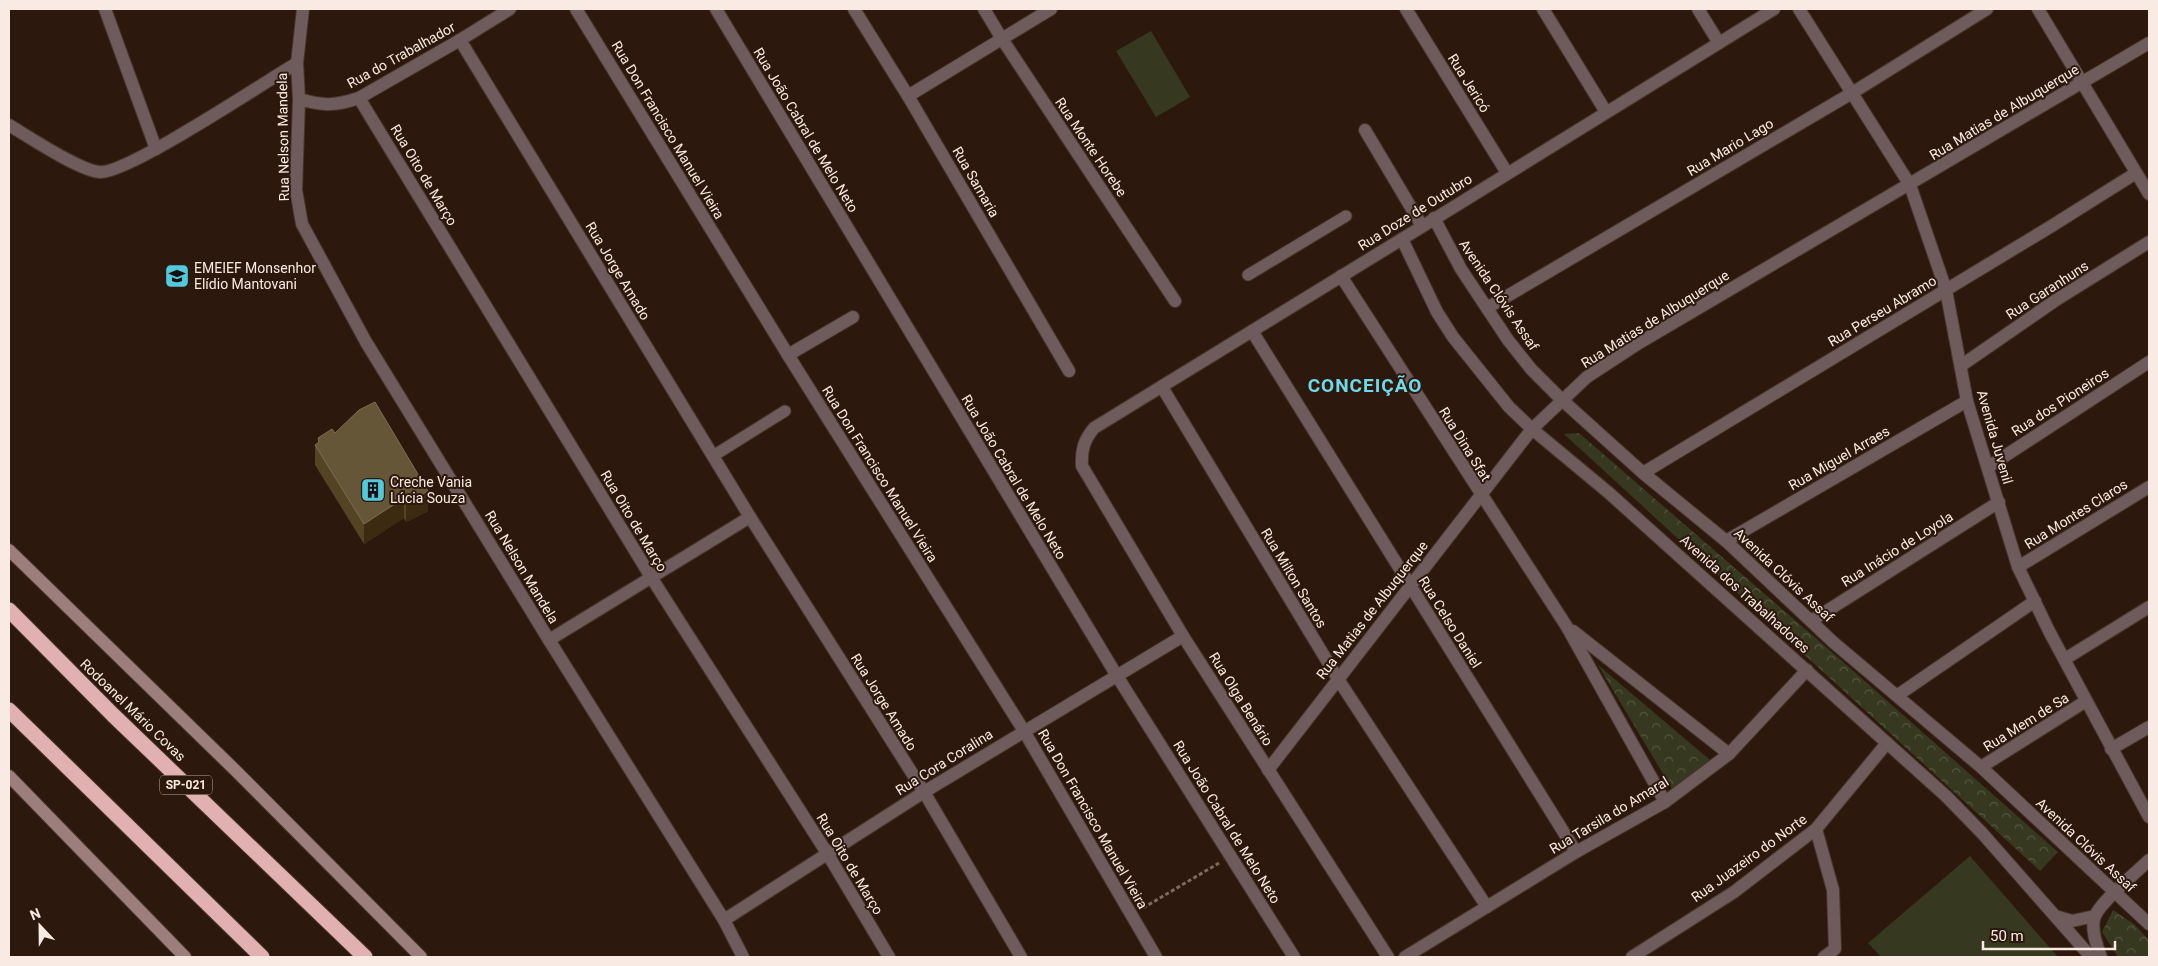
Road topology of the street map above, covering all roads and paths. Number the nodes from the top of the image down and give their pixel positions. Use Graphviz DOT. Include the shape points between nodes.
graph roads {
  1 [pos="105,9"];
  2 [pos="303,9"];
  3 [pos="510,9"];
  4 [pos="576,9"];
  5 [pos="716,9"];
  6 [pos="854,9"];
  7 [pos="984,9"];
  8 [pos="1051,9"];
  9 [pos="1406,9"];
  10 [pos="1543,9"];
  11 [pos="1698,9"];
  12 [pos="1774,9"];
  13 [pos="1799,9"];
  14 [pos="1987,9"];
  15 [pos="2038,9"];
  16 [pos="1002,39"];
  17 [pos="460,40"];
  18 [pos="1719,43"];
  19 [pos="2149,43"];
  20 [pos="297,63"];
  21 [pos="2082,83"];
  22 [pos="1852,93"];
  23 [pos="908,96"];
  24 [pos="359,98"];
  25 [pos="299,99"];
  26 [pos="1606,112"];
  27 [pos="9,125"];
  28 [pos="1365,130"];
  29 [pos="156,149"];
  30 [pos="1507,173"];
  31 [pos="2136,173"];
  32 [pos="1910,185"];
  33 [pos="2149,194"];
  34 [pos="1346,216"];
  35 [pos="1434,218"];
  36 [pos="1422,226"];
  37 [pos="1402,239"];
  38 [pos="2149,242"];
  39 [pos="1248,275"];
  40 [pos="1341,276"];
  41 [pos="1946,290"];
  42 [pos="1175,301"];
  43 [pos="1487,308"];
  44 [pos="853,317"];
  45 [pos="1252,331"];
  46 [pos="788,355"];
  47 [pos="2149,362"];
  48 [pos="1962,365"];
  49 [pos="1069,371"];
  50 [pos="1162,387"];
  51 [pos="1562,400"];
  52 [pos="1968,401"];
  53 [pos="785,411"];
  54 [pos="1532,429"];
  55 [pos="1081,451"];
  56 [pos="713,456"];
  57 [pos="1988,467"];
  58 [pos="1643,473"];
  59 [pos="2149,487"];
  60 [pos="1480,496"];
  61 [pos="1998,502"];
  62 [pos="750,517"];
  63 [pos="1726,541"];
  64 [pos="9,550"];
  65 [pos="2018,567"];
  66 [pos="651,577"];
  67 [pos="1409,586"];
  68 [pos="2035,601"];
  69 [pos="2149,607"];
  70 [pos="9,610"];
  71 [pos="1811,621"];
  72 [pos="1567,627"];
  73 [pos="1184,636"];
  74 [pos="549,640"];
  75 [pos="2065,659"];
  76 [pos="1807,670"];
  77 [pos="1117,676"];
  78 [pos="1338,679"];
  79 [pos="1898,695"];
  80 [pos="2086,701"];
  81 [pos="9,710"];
  82 [pos="2149,727"];
  83 [pos="1024,731"];
  84 [pos="1887,743"];
  85 [pos="2112,749"];
  86 [pos="1729,754"];
  87 [pos="1981,767"];
  88 [pos="1268,770"];
  89 [pos="9,776"];
  90 [pos="924,792"];
  91 [pos="1665,802"];
  92 [pos="2149,817"];
  93 [pos="1816,829"];
  94 [pos="1576,852"];
  95 [pos="827,853"];
  96 [pos="1230,857"];
  97 [pos="2149,860"];
  98 [pos="2114,893"];
  99 [pos="1487,907"];
  100 [pos="1131,914"];
  101 [pos="2055,916"];
  102 [pos="2095,916"];
  103 [pos="724,920"];
  104 [pos="2149,924"];
  105 [pos="1838,953"];
  106 [pos="185,957"];
  107 [pos="262,957"];
  108 [pos="365,957"];
  109 [pos="421,957"];
  110 [pos="743,957"];
  111 [pos="888,957"];
  112 [pos="1021,957"];
  113 [pos="1156,957"];
  114 [pos="1294,957"];
  115 [pos="1388,957"];
  116 [pos="1405,957"];
  117 [pos="1632,957"];
  118 [pos="1824,957"];
  119 [pos="2091,957"];
  120 [pos="2102,957"];
  1 -- 29 [label="street"];
  2 -- 20 [label="street, Rua Nelson Mandela"];
  3 -- 17 [label="street, Rua do Trabalhador"];
  4 -- 46 [label="street, Rua Don Francisco Manuel Vieira"];
  5 -- 77 [label="street, Rua João Cabral de Melo Neto"];
  6 -- 23 [label="street, Rua Samaria"];
  7 -- 16 [label="street, Rua Monte Horebe"];
  8 -- 16 [label="street"];
  9 -- 30 [label="street, Rua Jericó"];
  10 -- 26 [label="street"];
  11 -- 18 [label="street"];
  12 -- 18 [label="street, Rua Doze de Outubro"];
  13 -- 22 [label="street, Avenida Juvenil"];
  14 -- 22 [label="street, Rua Mario Lago"];
  15 -- 21 [label="street"];
  16 -- 23 [label="street"];
  16 -- 42 [label="street, Rua Monte Horebe"];
  17 -- 24 [label="street, Rua do Trabalhador"];
  17 -- 56 [label="street, Rua Jorge Amado"];
  18 -- 26 [label="street, Rua Doze de Outubro"];
  19 -- 21 [label="street, Rua Matias de Albuquerque"];
  20 -- 25 [label="street, Rua Nelson Mandela"];
  20 -- 29 [label="street"];
  21 -- 31 [label="street"];
  21 -- 32 [label="street, Rua Matias de Albuquerque"];
  22 -- 32 [label="street, Avenida Juvenil"];
  22 -- 43 [label="street, Rua Mario Lago"];
  23 -- 49 [label="street, Rua Samaria"];
  24 -- 25 [label="street, Rua do Trabalhador" via="319,105"];
  24 -- 66 [label="street, Rua Oito de Março"];
  25 -- 74 [label="street, Rua Nelson Mandela" via="296,190 302,224 366,342"];
  26 -- 30 [label="street, Rua Doze de Outubro"];
  27 -- 29 [label="street" via="83,167 101,172 118,168"];
  28 -- 36 [label="street"];
  30 -- 35 [label="street, Rua Doze de Outubro"];
  31 -- 33 [label="street"];
  31 -- 41 [label="street, Rua Perseu Abramo"];
  32 -- 41 [label="street, Avenida Juvenil"];
  32 -- 51 [label="street, Rua Matias de Albuquerque" via="1639,343 1588,377"];
  34 -- 39 [label="lane"];
  35 -- 36 [label="street, Rua Doze de Outubro"];
  35 -- 43 [label="street, Avenida Clóvis Assaf"];
  36 -- 37 [label="street, Rua Doze de Outubro"];
  37 -- 40 [label="street, Rua Doze de Outubro"];
  37 -- 54 [label="street, Avenida dos Trabalhadores" via="1424,288 1453,336 1509,407"];
  38 -- 48 [label="street, Rua Garanhuns" via="2056,300"];
  40 -- 45 [label="street, Rua Doze de Outubro"];
  40 -- 60 [label="street, Rua Dina Sfat"];
  41 -- 48 [label="street, Avenida Juvenil"];
  41 -- 58 [label="street, Rua Perseu Abramo"];
  43 -- 51 [label="street, Avenida Clóvis Assaf" via="1520,354"];
  44 -- 46 [label="street"];
  45 -- 50 [label="street, Rua Doze de Outubro"];
  45 -- 67 [label="street, Rua Celso Daniel"];
  46 -- 83 [label="street, Rua Don Francisco Manuel Vieira"];
  47 -- 57 [label="street, Rua dos Pioneiros"];
  48 -- 52 [label="street, Avenida Juvenil"];
  50 -- 55 [label="street, Rua Doze de Outubro" via="1094,428"];
  50 -- 78 [label="street, Rua Milton Santos"];
  51 -- 54 [label="street, Rua Matias de Albuquerque"];
  51 -- 58 [label="street, Avenida Clóvis Assaf"];
  52 -- 57 [label="street, Avenida Juvenil"];
  52 -- 63 [label="street, Rua Miguel Arraes"];
  53 -- 56 [label="lane"];
  54 -- 60 [label="street, Rua Matias de Albuquerque"];
  54 -- 76 [label="street, Avenida dos Trabalhadores" via="1609,493"];
  55 -- 73 [label="street, Rua Olga Benário" via="1082,466"];
  56 -- 62 [label="street, Rua Jorge Amado"];
  57 -- 61 [label="street, Avenida Juvenil"];
  58 -- 63 [label="street, Avenida Clóvis Assaf"];
  59 -- 65 [label="street, Rua Montes Claros"];
  60 -- 67 [label="street, Rua Matias de Albuquerque"];
  60 -- 72 [label="street, Rua Dina Sfat"];
  61 -- 65 [label="street, Avenida Juvenil"];
  61 -- 71 [label="street, Rua Inácio de Loyola"];
  62 -- 66 [label="street"];
  62 -- 90 [label="street, Rua Jorge Amado"];
  63 -- 71 [label="street, Avenida Clóvis Assaf"];
  64 -- 109 [label="main road"];
  65 -- 68 [label="street, Avenida Juvenil"];
  66 -- 74 [label="street"];
  66 -- 95 [label="street, Rua Oito de Março"];
  67 -- 78 [label="street, Rua Matias de Albuquerque"];
  67 -- 94 [label="street, Rua Celso Daniel"];
  68 -- 75 [label="street, Avenida Juvenil"];
  68 -- 79 [label="street"];
  69 -- 75 [label="street"];
  70 -- 108 [label="highway, Rodoanel Mário Covas / SP-021" via="113,715"];
  71 -- 79 [label="street, Avenida Clóvis Assaf"];
  72 -- 86 [label="street, Rua Dina Sfat"];
  72 -- 91 [label="street, Rua Dina Sfat"];
  73 -- 77 [label="street, Rua Cora Coralina"];
  73 -- 88 [label="street, Rua Olga Benário"];
  74 -- 103 [label="street, Rua Nelson Mandela"];
  75 -- 80 [label="street, Avenida Juvenil"];
  76 -- 84 [label="street, Avenida dos Trabalhadores"];
  76 -- 86 [label="street, Rua Tarsila do Amaral"];
  77 -- 83 [label="street, Rua Cora Coralina"];
  77 -- 96 [label="street, Rua João Cabral de Melo Neto"];
  78 -- 88 [label="street, Rua Matias de Albuquerque"];
  78 -- 99 [label="street, Rua Milton Santos"];
  79 -- 87 [label="street, Avenida Clóvis Assaf"];
  80 -- 85 [label="street, Avenida Juvenil"];
  80 -- 87 [label="street, Rua Mem de Sa"];
  81 -- 107 [label="highway"];
  82 -- 85 [label="street"];
  83 -- 90 [label="street, Rua Cora Coralina"];
  83 -- 100 [label="street, Rua Don Francisco Manuel Vieira"];
  84 -- 93 [label="street, Rua Juazeiro do Norte"];
  84 -- 101 [label="street, Avenida dos Trabalhadores" via="1982,833"];
  85 -- 92 [label="street, Avenida Juvenil"];
  86 -- 91 [label="street, Rua Tarsila do Amaral"];
  87 -- 98 [label="street, Avenida Clóvis Assaf"];
  88 -- 115 [label="street, Rua Olga Benário"];
  89 -- 106 [label="main road"];
  90 -- 95 [label="street, Rua Cora Coralina"];
  90 -- 112 [label="street, Rua Jorge Amado"];
  91 -- 94 [label="street, Rua Tarsila do Amaral"];
  93 -- 105 [label="street" via="1833,890"];
  93 -- 117 [label="street, Rua Juazeiro do Norte" via="1734,892"];
  94 -- 99 [label="street, Rua Tarsila do Amaral"];
  95 -- 103 [label="street, Rua Cora Coralina"];
  95 -- 111 [label="street, Rua Oito de Março"];
  96 -- 100 [label="path"];
  96 -- 114 [label="street, Rua João Cabral de Melo Neto"];
  97 -- 98 [label="street"];
  98 -- 102 [label="street"];
  98 -- 104 [label="street, Avenida Clóvis Assaf"];
  99 -- 116 [label="street, Rua Tarsila do Amaral"];
  100 -- 113 [label="street, Rua Don Francisco Manuel Vieira"];
  101 -- 102 [label="street" via="2072,921"];
  101 -- 119 [label="street, Avenida dos Trabalhadores"];
  102 -- 120 [label="street" via="2093,928"];
  103 -- 110 [label="street, Rua Nelson Mandela"];
  105 -- 118 [label="street"];
}
